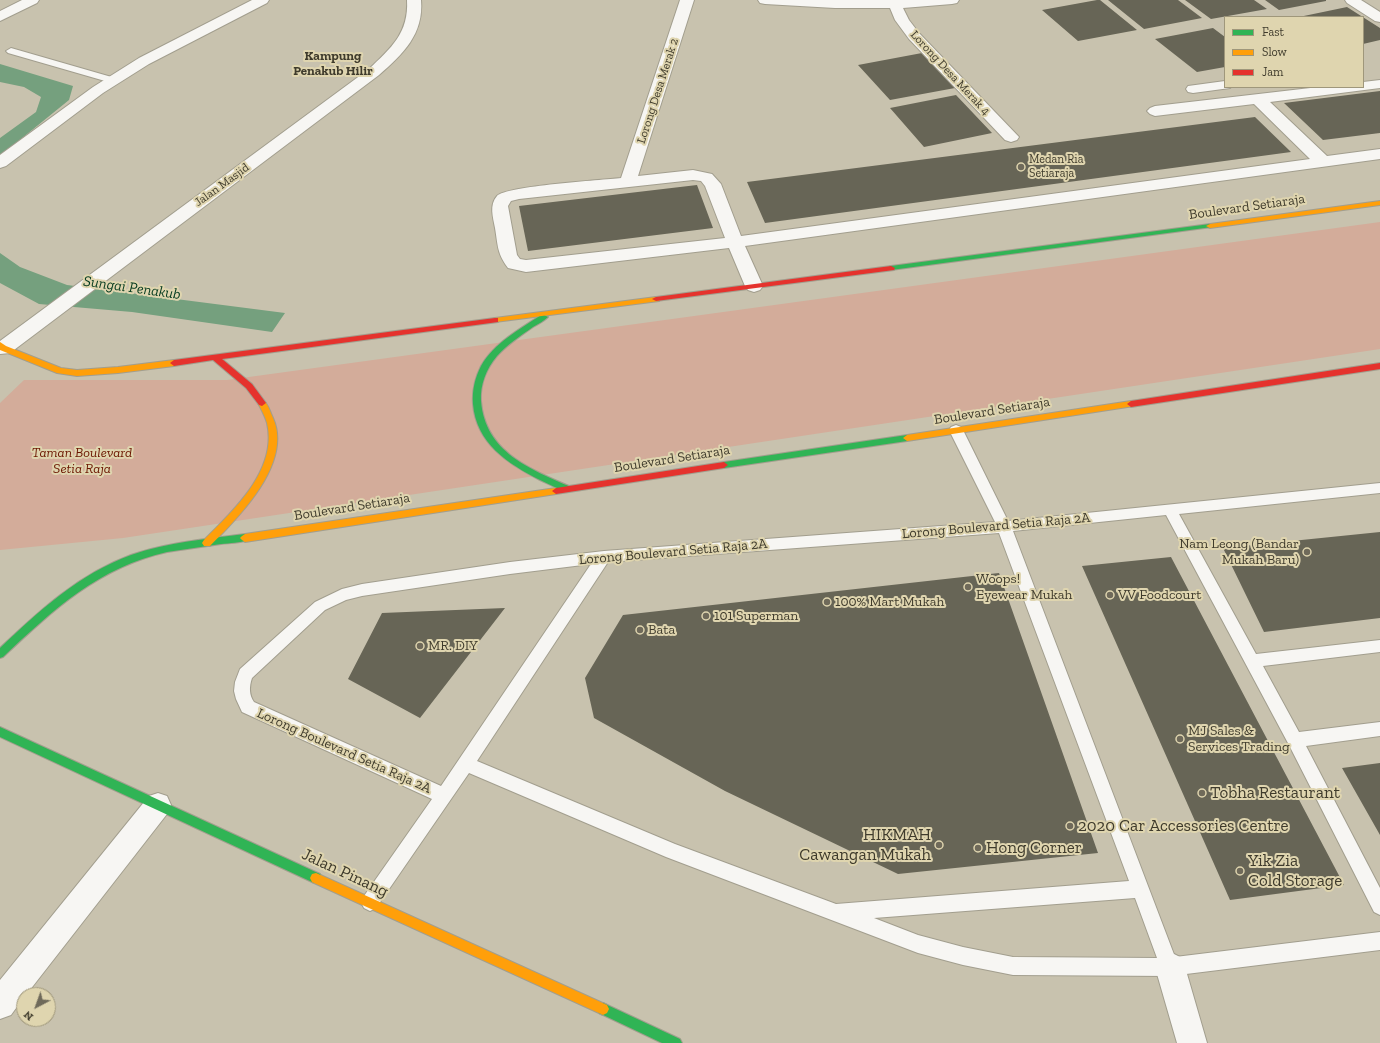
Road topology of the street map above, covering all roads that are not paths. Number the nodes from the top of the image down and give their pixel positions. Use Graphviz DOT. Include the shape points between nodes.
graph roads {
  1 [pos="32,0"];
  2 [pos="262,0"];
  3 [pos="414,0"];
  4 [pos="687,0"];
  5 [pos="765,0"];
  6 [pos="952,0"];
  7 [pos="1352,0"];
  8 [pos="895,3"];
  9 [pos="0,17"];
  10 [pos="1380,18"];
  11 [pos="11,51"];
  12 [pos="112,80"];
  13 [pos="1380,84"];
  14 [pos="1224,85"];
  15 [pos="1364,86"];
  16 [pos="1349,88"];
  17 [pos="1193,89"];
  18 [pos="1258,99"];
  19 [pos="1155,111"];
  20 [pos="1011,137"];
  21 [pos="1380,154"];
  22 [pos="1323,162"];
  23 [pos="0,163"];
  24 [pos="628,182"];
  25 [pos="1380,203"];
  26 [pos="736,242"];
  27 [pos="754,286"];
  28 [pos="550,313"];
  29 [pos="1,347"];
  30 [pos="214,358"];
  31 [pos="1380,366"];
  32 [pos="956,430"];
  33 [pos="568,488"];
  34 [pos="1380,488"];
  35 [pos="1170,510"];
  36 [pos="1004,527"];
  37 [pos="207,543"];
  38 [pos="604,557"];
  39 [pos="1380,646"];
  40 [pos="0,654"];
  41 [pos="1252,661"];
  42 [pos="1380,729"];
  43 [pos="0,732"];
  44 [pos="1295,740"];
  45 [pos="465,764"];
  46 [pos="444,796"];
  47 [pos="158,805"];
  48 [pos="1141,889"];
  49 [pos="370,902"];
  50 [pos="1380,906"];
  51 [pos="834,913"];
  52 [pos="1380,942"];
  53 [pos="1170,967"];
  54 [pos="0,1004"];
  55 [pos="676,1043"];
  56 [pos="1192,1043"];
  1 -- 9 [label="street"];
  2 -- 12 [label="street"];
  3 -- 29 [label="street, Jalan Masjid" via="416,9 409,33 401,45 374,72"];
  4 -- 24 [label="street, Lorong Desa Merak 2"];
  5 -- 8 [label="street" via="854,5"];
  6 -- 8 [label="street"];
  7 -- 10 [label="street"];
  8 -- 20 [label="street, Lorong Desa Merak 4" via="902,20 914,36"];
  11 -- 12 [label="lane"];
  12 -- 23 [label="street"];
  13 -- 15 [label="street"];
  14 -- 17 [label="street"];
  16 -- 18 [label="street"];
  18 -- 19 [label="street"];
  18 -- 22 [label="street"];
  21 -- 22 [label="street"];
  22 -- 26 [label="street"];
  24 -- 26 [label="street" via="693,175 706,177 713,184"];
  24 -- 26 [label="street" via="517,194 504,198 500,206 510,260 520,266 526,266"];
  25 -- 27 [label="street, Boulevard Setiaraja"];
  26 -- 27 [label="street"];
  27 -- 28 [label="street, Boulevard Setiaraja"];
  28 -- 30 [label="street, Boulevard Setiaraja"];
  28 -- 33 [label="street" via="495,352 480,373 475,393 477,416 487,438 506,456 530,472"];
  29 -- 30 [label="street, Boulevard Setiaraja" via="45,366 77,373"];
  30 -- 37 [label="street" via="240,376 266,407 272,424 273,447 267,468 256,489 240,510"];
  31 -- 32 [label="street, Boulevard Setiaraja"];
  32 -- 33 [label="street, Boulevard Setiaraja"];
  32 -- 36 [label="lane"];
  33 -- 37 [label="street, Boulevard Setiaraja"];
  34 -- 35 [label="lane, Lorong Boulevard Setia Raja 2A"];
  35 -- 36 [label="lane, Lorong Boulevard Setia Raja 2A"];
  35 -- 41 [label="lane"];
  36 -- 38 [label="lane, Lorong Boulevard Setia Raja 2A"];
  36 -- 48 [label="lane"];
  37 -- 40 [label="street, Boulevard Setiaraja" via="158,551 111,567 90,578 52,605"];
  38 -- 45 [label="lane"];
  38 -- 46 [label="lane, Lorong Boulevard Setia Raja 2A" via="502,569 342,595 320,606 246,674 241,690 248,707"];
  39 -- 41 [label="lane"];
  41 -- 44 [label="lane"];
  42 -- 44 [label="lane"];
  43 -- 47 [label="street, Jalan Pinang"];
  44 -- 50 [label="lane"];
  45 -- 46 [label="lane"];
  45 -- 51 [label="lane" via="672,851"];
  46 -- 49 [label="lane"];
  47 -- 49 [label="street, Jalan Pinang"];
  47 -- 54 [label="street"];
  48 -- 51 [label="lane"];
  48 -- 53 [label="lane"];
  49 -- 55 [label="street, Jalan Pinang"];
  51 -- 53 [label="lane" via="918,944 1013,966"];
  52 -- 53 [label="lane"];
  53 -- 56 [label="street"];
}
